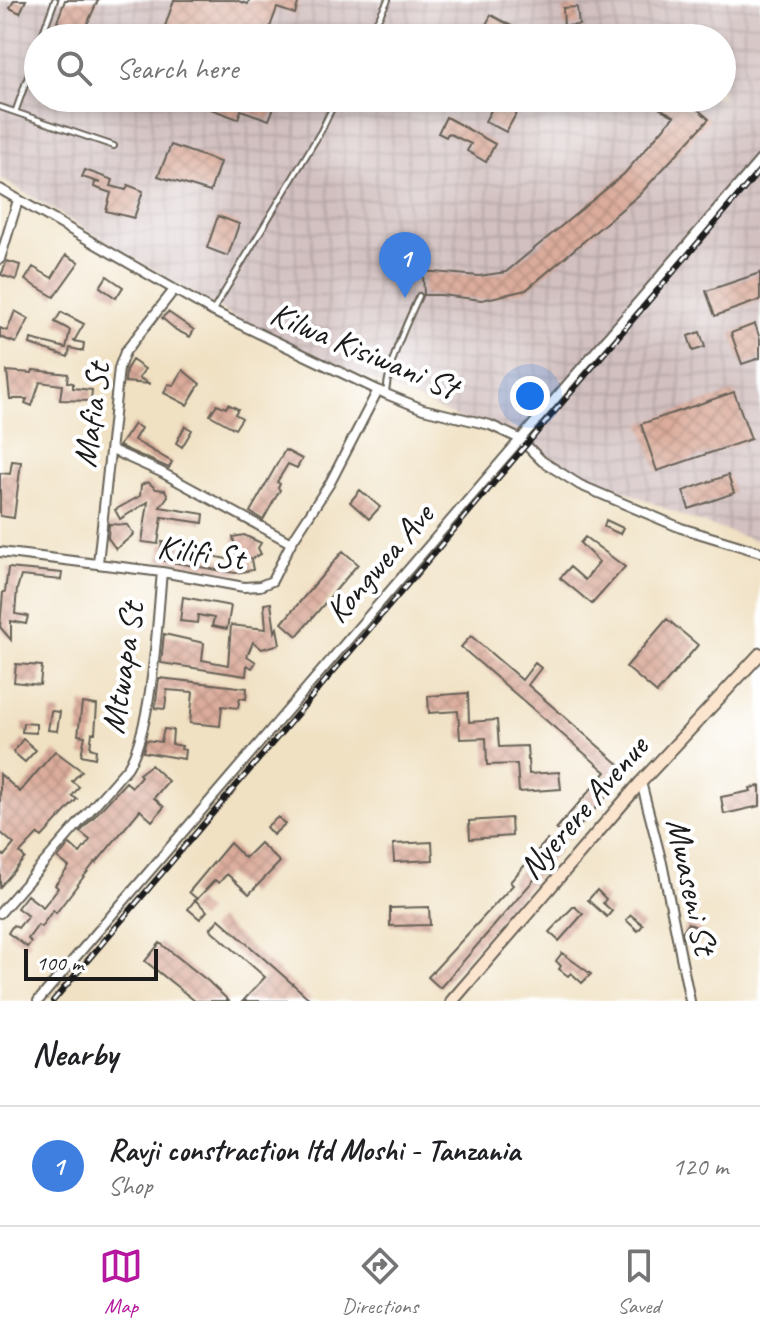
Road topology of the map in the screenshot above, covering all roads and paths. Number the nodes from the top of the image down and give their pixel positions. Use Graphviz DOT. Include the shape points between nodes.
graph roads {
  1 [pos="55,0"];
  2 [pos="388,0"];
  3 [pos="46,24"];
  4 [pos="375,24"];
  5 [pos="24,87"];
  6 [pos="0,107"];
  7 [pos="16,110"];
  8 [pos="330,112"];
  9 [pos="114,146"];
  10 [pos="760,160"];
  11 [pos="0,189"];
  12 [pos="18,200"];
  13 [pos="0,259"];
  14 [pos="174,290"];
  15 [pos="419,296"];
  16 [pos="212,311"];
  17 [pos="382,392"];
  18 [pos="520,439"];
  19 [pos="112,450"];
  20 [pos="291,543"];
  21 [pos="0,552"];
  22 [pos="760,552"];
  23 [pos="98,563"];
  24 [pos="162,572"];
  25 [pos="760,654"];
  26 [pos="641,782"];
  27 [pos="0,913"];
  28 [pos="38,1001"];
  29 [pos="452,1001"];
  30 [pos="690,1001"];
  1 -- 3 [label="lane"];
  2 -- 4 [label="lane"];
  5 -- 7 [label="lane"];
  6 -- 7 [label="lane"];
  7 -- 9 [label="lane"];
  8 -- 16 [label="lane"];
  10 -- 18 [label="street, Kongwea Ave"];
  11 -- 12 [label="street, Kilwa Kisiwani St"];
  12 -- 13 [label="street"];
  12 -- 14 [label="street, Kilwa Kisiwani St"];
  14 -- 16 [label="street, Kilwa Kisiwani St"];
  14 -- 19 [label="street, Mafia St" via="125,352"];
  15 -- 17 [label="lane"];
  16 -- 17 [label="street, Kilwa Kisiwani St"];
  17 -- 18 [label="street, Kilwa Kisiwani St"];
  17 -- 20 [label="street, Kilifi St"];
  18 -- 22 [label="street, Kilwa Kisiwani St" via="542,461 580,485 681,528"];
  18 -- 28 [label="street, Kongwea Ave"];
  19 -- 20 [label="street"];
  19 -- 23 [label="street, Mafia St"];
  20 -- 24 [label="street, Kilifi St" via="272,581 260,586"];
  21 -- 23 [label="street, Kilifi St"];
  23 -- 24 [label="street, Kilifi St"];
  24 -- 27 [label="street, Mtwapa St" via="153,663 135,756"];
  25 -- 26 [label="street, Nyerere Avenue"];
  26 -- 29 [label="street, Nyerere Avenue"];
  26 -- 30 [label="street, Mwaseni St"];
}
